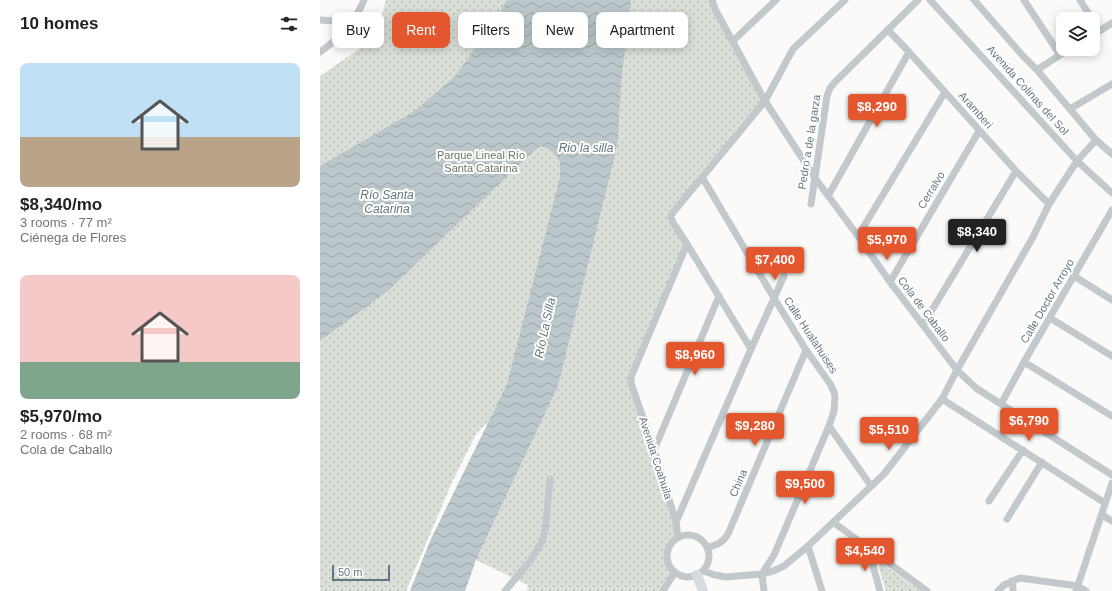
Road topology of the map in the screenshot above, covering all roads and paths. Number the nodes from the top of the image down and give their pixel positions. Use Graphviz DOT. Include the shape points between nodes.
graph roads {
  1 [pos="364,0"];
  2 [pos="712,0"];
  3 [pos="776,0"];
  4 [pos="845,0"];
  5 [pos="918,0"];
  6 [pos="930,0"];
  7 [pos="974,0"];
  8 [pos="1024,0"];
  9 [pos="1080,0"];
  10 [pos="357,12"];
  11 [pos="1088,12"];
  12 [pos="320,20"];
  13 [pos="332,21"];
  14 [pos="1112,23"];
  15 [pos="888,30"];
  16 [pos="1100,31"];
  17 [pos="733,41"];
  18 [pos="332,44"];
  19 [pos="1056,49"];
  20 [pos="320,52"];
  21 [pos="909,52"];
  22 [pos="1058,56"];
  23 [pos="1037,70"];
  24 [pos="1112,84"];
  25 [pos="945,92"];
  26 [pos="765,101"];
  27 [pos="1070,109"];
  28 [pos="979,131"];
  29 [pos="1096,140"];
  30 [pos="1112,154"];
  31 [pos="1077,161"];
  32 [pos="1016,170"];
  33 [pos="702,177"];
  34 [pos="815,178"];
  35 [pos="1112,193"];
  36 [pos="828,196"];
  37 [pos="811,204"];
  38 [pos="1049,204"];
  39 [pos="1112,210"];
  40 [pos="858,236"];
  41 [pos="687,244"];
  42 [pos="784,276"];
  43 [pos="1074,276"];
  44 [pos="890,282"];
  45 [pos="719,296"];
  46 [pos="774,298"];
  47 [pos="1112,300"];
  48 [pos="1050,318"];
  49 [pos="923,325"];
  50 [pos="751,349"];
  51 [pos="806,350"];
  52 [pos="1112,356"];
  53 [pos="1024,362"];
  54 [pos="957,370"];
  55 [pos="942,399"];
  56 [pos="1001,404"];
  57 [pos="1112,416"];
  58 [pos="829,426"];
  59 [pos="654,450"];
  60 [pos="1024,450"];
  61 [pos="1042,462"];
  62 [pos="1112,474"];
  63 [pos="550,479"];
  64 [pos="1112,483"];
  65 [pos="871,486"];
  66 [pos="989,501"];
  67 [pos="1105,503"];
  68 [pos="1102,515"];
  69 [pos="1007,519"];
  70 [pos="1112,521"];
  71 [pos="676,522"];
  72 [pos="833,522"];
  73 [pos="678,538"];
  74 [pos="808,546"];
  75 [pos="707,548"];
  76 [pos="868,548"];
  77 [pos="675,572"];
  78 [pos="700,573"];
  79 [pos="762,574"];
  80 [pos="1011,581"];
  81 [pos="1077,588"];
  82 [pos="505,591"];
  83 [pos="663,591"];
  84 [pos="702,591"];
  85 [pos="764,591"];
  86 [pos="822,591"];
  87 [pos="880,591"];
  88 [pos="927,591"];
  89 [pos="998,591"];
  90 [pos="1013,591"];
  91 [pos="1086,591"];
  1 -- 10 [label="street"];
  2 -- 17 [label="street, Cola de Caballo"];
  3 -- 17 [label="street"];
  4 -- 26 [label="street" via="793,49"];
  5 -- 15 [label="street, Pedro a de la garza"];
  6 -- 31 [label="street, Avenida Colinas del Sol"];
  7 -- 23 [label="street, Avenida Colinas del Sol"];
  8 -- 19 [label="street"];
  9 -- 11 [label="street"];
  12 -- 13 [label="street"];
  14 -- 16 [label="street"];
  15 -- 21 [label="street, Aramberi"];
  15 -- 34 [label="street, Pedro a de la garza" via="830,88"];
  17 -- 26 [label="street, Cola de Caballo"];
  18 -- 20 [label="street"];
  21 -- 25 [label="street, Aramberi"];
  21 -- 36 [label="street"];
  22 -- 23 [label="street"];
  23 -- 27 [label="street, Avenida Colinas del Sol"];
  24 -- 27 [label="street"];
  25 -- 28 [label="street, Aramberi"];
  25 -- 40 [label="street"];
  26 -- 33 [label="street"];
  26 -- 34 [label="street, Cola de Caballo"];
  27 -- 29 [label="street, Avenida Colinas del Sol"];
  28 -- 32 [label="street, Aramberi"];
  28 -- 44 [label="street, Cerralvo"];
  29 -- 30 [label="street, Avenida Colinas del Sol"];
  29 -- 31 [label="street"];
  31 -- 35 [label="street, Avenida Colinas del Sol"];
  31 -- 38 [label="street"];
  32 -- 38 [label="street, Aramberi"];
  32 -- 49 [label="street"];
  33 -- 41 [label="street" via="671,217"];
  33 -- 46 [label="street, Calle Hualahuises"];
  34 -- 36 [label="street, Cola de Caballo"];
  34 -- 37 [label="street, Pedro a de la garza"];
  36 -- 40 [label="street, Cola de Caballo"];
  38 -- 54 [label="street" via="1033,237"];
  39 -- 43 [label="street, Calle Doctor Arroyo"];
  40 -- 44 [label="street, Cola de Caballo"];
  41 -- 45 [label="street"];
  41 -- 59 [label="street, Avenida Coahuila" via="631,375"];
  42 -- 46 [label="street"];
  43 -- 47 [label="street"];
  43 -- 48 [label="street, Calle Doctor Arroyo"];
  44 -- 49 [label="street, Cola de Caballo"];
  45 -- 50 [label="street"];
  45 -- 59 [label="street"];
  46 -- 50 [label="street"];
  46 -- 51 [label="street, Calle Hualahuises"];
  48 -- 52 [label="street"];
  48 -- 53 [label="street, Calle Doctor Arroyo"];
  49 -- 54 [label="street, Cola de Caballo"];
  50 -- 71 [label="street"];
  51 -- 58 [label="street, Calle Hualahuises" via="834,392 834,411"];
  51 -- 75 [label="street, China" via="726,539"];
  53 -- 56 [label="street, Calle Doctor Arroyo"];
  53 -- 57 [label="street"];
  54 -- 55 [label="street"];
  54 -- 56 [label="street, Cola de Caballo" via="976,388"];
  55 -- 60 [label="street"];
  55 -- 65 [label="street" via="884,474"];
  56 -- 62 [label="street, Cola de Caballo"];
  58 -- 65 [label="street"];
  58 -- 79 [label="street, Calle Hualahuises" via="774,555"];
  59 -- 71 [label="street, Avenida Coahuila"];
  60 -- 61 [label="street"];
  60 -- 66 [label="street"];
  61 -- 67 [label="street"];
  61 -- 69 [label="street"];
  63 -- 82 [label="street" via="543,540 531,560"];
  64 -- 67 [label="street"];
  65 -- 72 [label="street"];
  67 -- 68 [label="street"];
  68 -- 70 [label="street"];
  68 -- 81 [label="street"];
  71 -- 73 [label="street, Avenida Coahuila"];
  72 -- 74 [label="street"];
  72 -- 76 [label="street"];
  73 -- 75 [label="street" via="689,535 697,537"];
  73 -- 77 [label="street" via="670,545 667,556 668,563"];
  74 -- 79 [label="street" via="784,566"];
  74 -- 86 [label="street"];
  75 -- 78 [label="street" via="708,562"];
  76 -- 87 [label="street"];
  76 -- 88 [label="street"];
  77 -- 78 [label="street" via="687,577"];
  77 -- 83 [label="street"];
  78 -- 79 [label="street" via="726,577"];
  78 -- 84 [label="street"];
  79 -- 85 [label="street"];
  80 -- 81 [label="street" via="1023,578"];
  80 -- 89 [label="street"];
  80 -- 90 [label="street"];
  81 -- 91 [label="street"];
}
